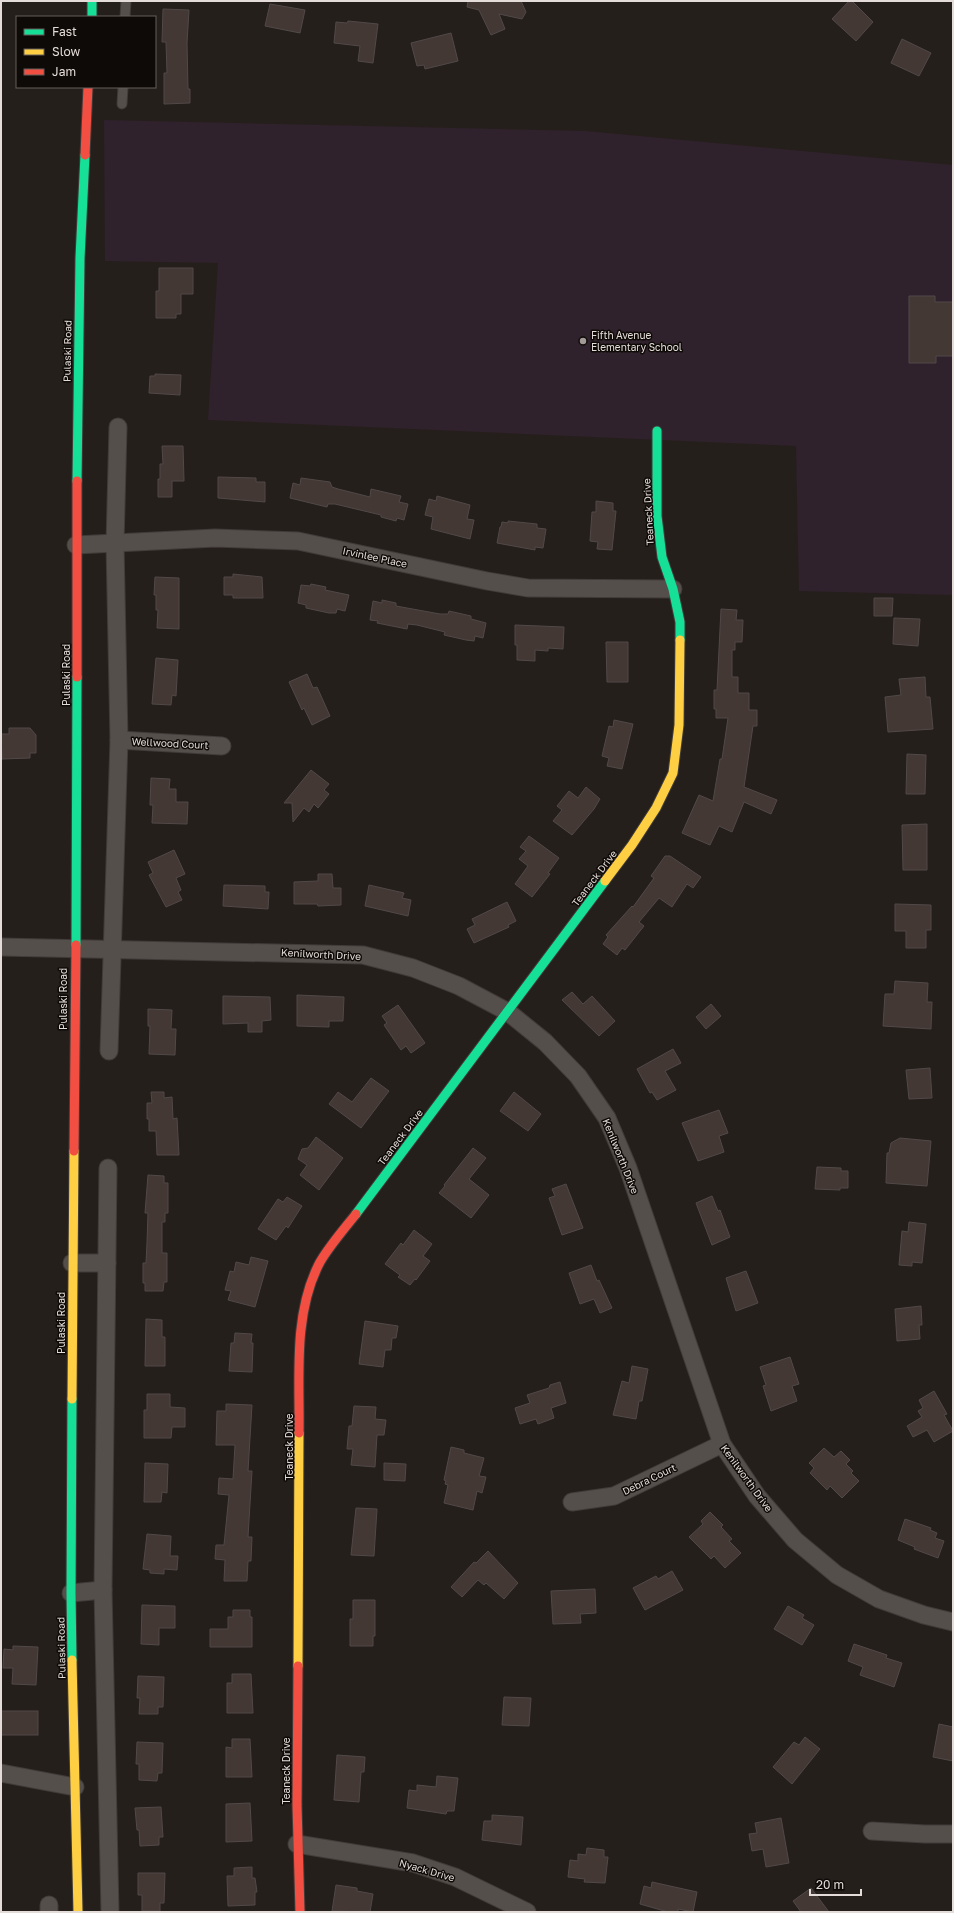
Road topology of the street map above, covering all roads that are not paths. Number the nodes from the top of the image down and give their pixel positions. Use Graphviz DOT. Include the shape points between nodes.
graph roads {
  1 [pos="92,1"];
  2 [pos="126,1"];
  3 [pos="92,16"];
  4 [pos="125,16"];
  5 [pos="88,88"];
  6 [pos="123,88"];
  7 [pos="122,104"];
  8 [pos="118,427"];
  9 [pos="657,431"];
  10 [pos="115,544"];
  11 [pos="76,545"];
  12 [pos="673,589"];
  13 [pos="119,740"];
  14 [pos="222,746"];
  15 [pos="1,947"];
  16 [pos="74,948"];
  17 [pos="112,949"];
  18 [pos="508,1012"];
  19 [pos="109,1051"];
  20 [pos="108,1168"];
  21 [pos="72,1263"];
  22 [pos="107,1263"];
  23 [pos="722,1444"];
  24 [pos="572,1502"];
  25 [pos="103,1590"];
  26 [pos="71,1593"];
  27 [pos="953,1622"];
  28 [pos="1,1773"];
  29 [pos="75,1787"];
  30 [pos="872,1831"];
  31 [pos="953,1834"];
  32 [pos="297,1844"];
  33 [pos="78,1912"];
  34 [pos="110,1912"];
  35 [pos="300,1912"];
  36 [pos="527,1912"];
  1 -- 3 [label="main road"];
  2 -- 4 [label="lane"];
  5 -- 11 [label="main road, Pulaski Road" via="80,258"];
  6 -- 7 [label="lane"];
  8 -- 10 [label="street"];
  9 -- 12 [label="main road, Teaneck Drive" via="657,516 662,557"];
  10 -- 11 [label="street, Irvinlee Place"];
  10 -- 12 [label="street, Irvinlee Place" via="215,538 298,541 528,588"];
  10 -- 13 [label="street"];
  11 -- 16 [label="main road, Pulaski Road"];
  12 -- 18 [label="main road, Teaneck Drive" via="680,622 681,672 680,725 673,773 656,808 632,845"];
  13 -- 14 [label="street, Wellwood Court"];
  13 -- 17 [label="street"];
  15 -- 16 [label="street, Kenilworth Drive"];
  16 -- 17 [label="street, Kenilworth Drive"];
  16 -- 21 [label="main road, Pulaski Road"];
  17 -- 18 [label="street, Kenilworth Drive" via="363,955 413,968 446,981"];
  17 -- 19 [label="street"];
  18 -- 23 [label="street, Kenilworth Drive" via="545,1042 578,1076 607,1118 628,1168"];
  18 -- 32 [label="main road, Teaneck Drive" via="318,1265 304,1303 300,1347"];
  20 -- 22 [label="street"];
  21 -- 22 [label="street"];
  21 -- 26 [label="main road, Pulaski Road"];
  22 -- 25 [label="street"];
  23 -- 24 [label="street, Debra Court" via="614,1496"];
  23 -- 27 [label="street, Kenilworth Drive" via="758,1496 795,1540 837,1575 879,1599"];
  25 -- 26 [label="street"];
  25 -- 34 [label="street"];
  26 -- 29 [label="main road, Pulaski Road"];
  28 -- 29 [label="street"];
  29 -- 33 [label="main road, Pulaski Road"];
  30 -- 31 [label="street"];
  32 -- 35 [label="main road, Teaneck Drive"];
  32 -- 36 [label="street, Nyack Drive" via="413,1863 456,1877"];
}
